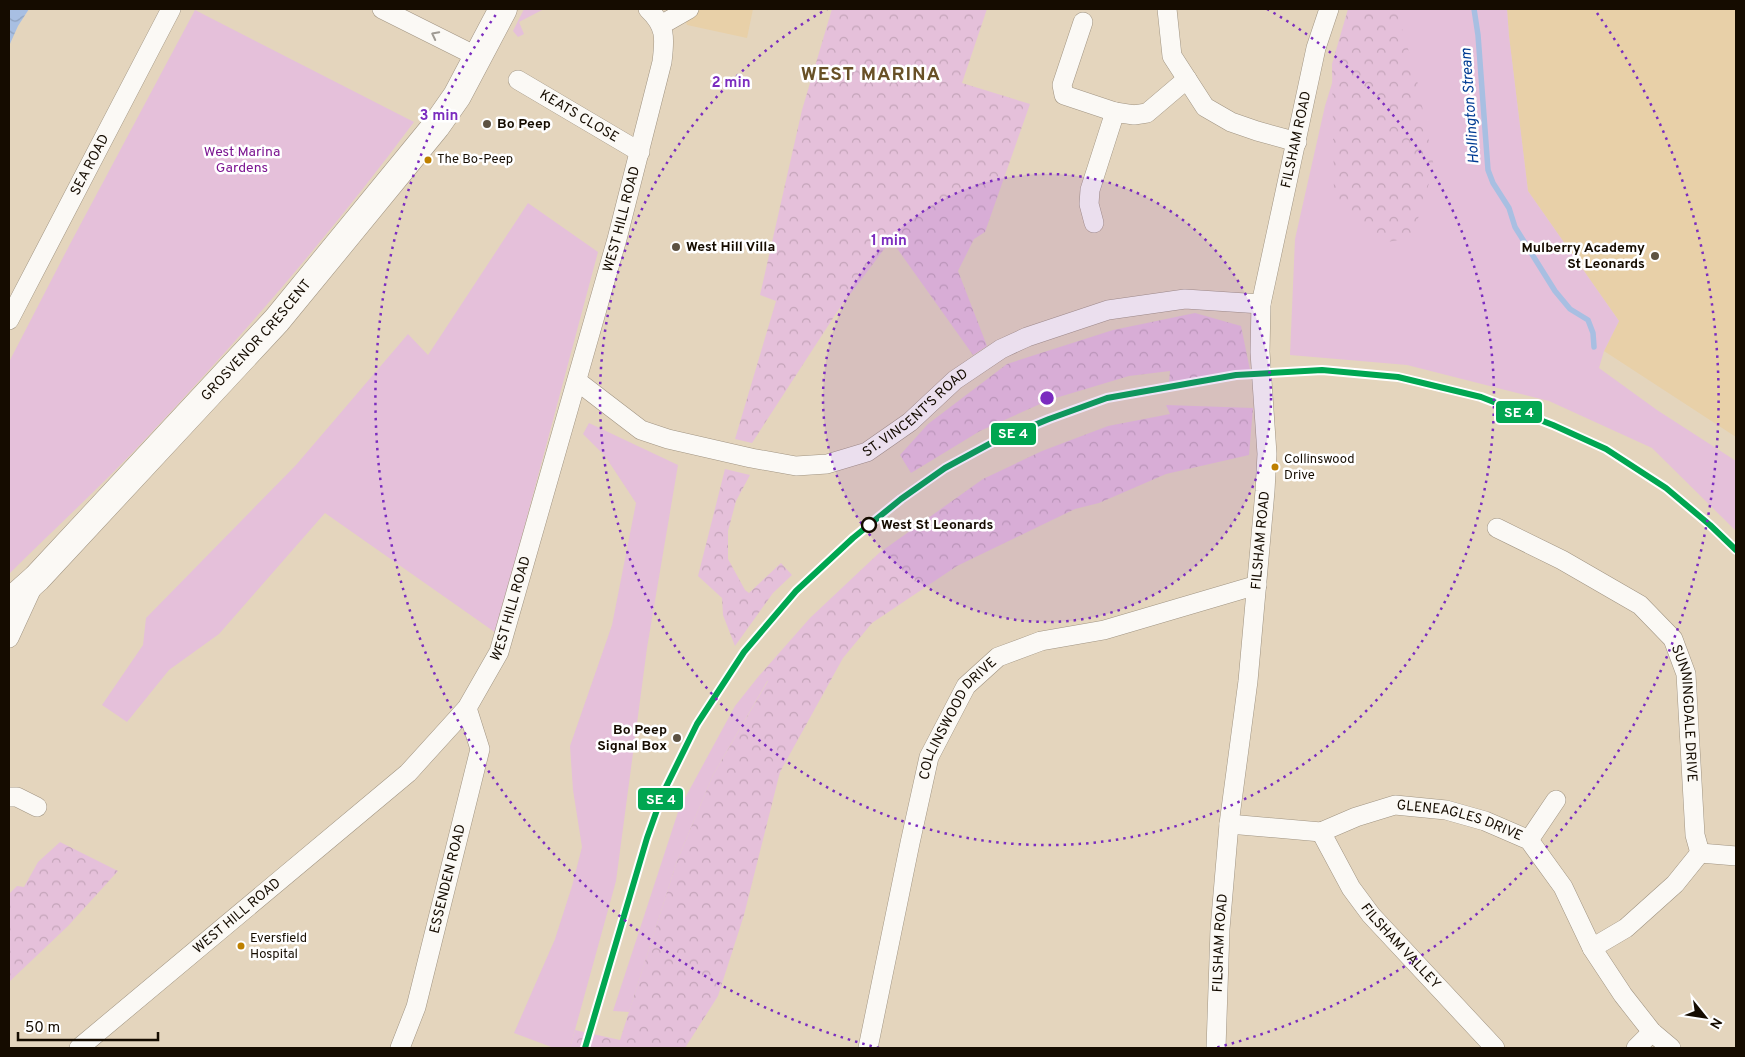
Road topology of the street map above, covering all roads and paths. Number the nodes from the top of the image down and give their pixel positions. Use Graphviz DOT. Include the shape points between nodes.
graph roads {
  1 [pos="171,9"];
  2 [pos="382,9"];
  3 [pos="503,9"];
  4 [pos="648,9"];
  5 [pos="689,9"];
  6 [pos="1167,9"];
  7 [pos="1329,9"];
  8 [pos="1084,22"];
  9 [pos="661,25"];
  10 [pos="478,57"];
  11 [pos="1187,79"];
  12 [pos="518,80"];
  13 [pos="1115,112"];
  14 [pos="1297,142"];
  15 [pos="640,152"];
  16 [pos="1094,223"];
  17 [pos="1260,304"];
  18 [pos="9,320"];
  19 [pos="577,381"];
  20 [pos="1497,528"];
  21 [pos="37,578"];
  22 [pos="1257,585"];
  23 [pos="9,603"];
  24 [pos="9,638"];
  25 [pos="467,708"];
  26 [pos="9,797"];
  27 [pos="1556,800"];
  28 [pos="37,807"];
  29 [pos="1229,824"];
  30 [pos="1321,832"];
  31 [pos="1528,840"];
  32 [pos="1700,853"];
  33 [pos="1736,856"];
  34 [pos="1592,948"];
  35 [pos="1652,1032"];
  36 [pos="79,1048"];
  37 [pos="400,1048"];
  38 [pos="868,1048"];
  39 [pos="1216,1048"];
  40 [pos="1494,1048"];
  41 [pos="1636,1048"];
  42 [pos="1671,1048"];
  1 -- 18 [label="street, SEA ROAD"];
  10 -- 2 [label="street, one-way"];
  3 -- 10 [label="highway, GROSVENOR CRESCENT"];
  4 -- 9 [label="street"];
  5 -- 9 [label="street"];
  6 -- 11 [label="street" via="1172,56"];
  7 -- 14 [label="street, FILSHAM ROAD" via="1316,48"];
  8 -- 13 [label="street" via="1062,85 1064,95"];
  9 -- 15 [label="street, WEST HILL ROAD" via="665,39 662,62"];
  10 -- 21 [label="highway, GROSVENOR CRESCENT" via="436,126 277,320"];
  11 -- 13 [label="street" via="1147,113"];
  11 -- 14 [label="street" via="1205,107 1231,122"];
  12 -- 15 [label="street, KEATS CLOSE"];
  13 -- 16 [label="street" via="1090,190 1089,204"];
  14 -- 17 [label="street, FILSHAM ROAD"];
  15 -- 19 [label="street, WEST HILL ROAD"];
  17 -- 19 [label="street, ST. VINCENT'S ROAD" via="1185,299 1108,310 1027,337 1001,349 955,380 910,422 867,452 826,464 796,466 751,458 641,430"];
  17 -- 22 [label="street, FILSHAM ROAD" via="1267,454"];
  19 -- 25 [label="street, WEST HILL ROAD" via="499,652"];
  20 -- 32 [label="street, SUNNINGDALE DRIVE" via="1562,560 1640,605 1673,639 1686,674 1695,834"];
  21 -- 23 [label="highway, GROSVENOR CRESCENT"];
  21 -- 24 [label="street"];
  22 -- 29 [label="street, FILSHAM ROAD"];
  22 -- 38 [label="street, COLLINSWOOD DRIVE" via="1104,630 1041,641 998,657 966,686 929,757"];
  25 -- 36 [label="street, WEST HILL ROAD" via="408,773"];
  25 -- 37 [label="street, ESSENDEN ROAD" via="480,749 416,1007"];
  26 -- 28 [label="street" via="17,797"];
  27 -- 31 [label="street"];
  29 -- 30 [label="street, GLENEAGLES DRIVE"];
  29 -- 39 [label="street, FILSHAM ROAD" via="1220,929"];
  30 -- 31 [label="street, GLENEAGLES DRIVE" via="1395,805 1446,810 1485,821"];
  30 -- 40 [label="street, FILSHAM VALLEY" via="1351,888 1371,915"];
  31 -- 34 [label="street, GLENEAGLES DRIVE" via="1563,887"];
  32 -- 33 [label="street"];
  32 -- 34 [label="street" via="1675,884 1626,928"];
  34 -- 35 [label="street, GLENEAGLES DRIVE" via="1622,995"];
  35 -- 41 [label="street"];
  35 -- 42 [label="street, GLENEAGLES DRIVE"];
}
